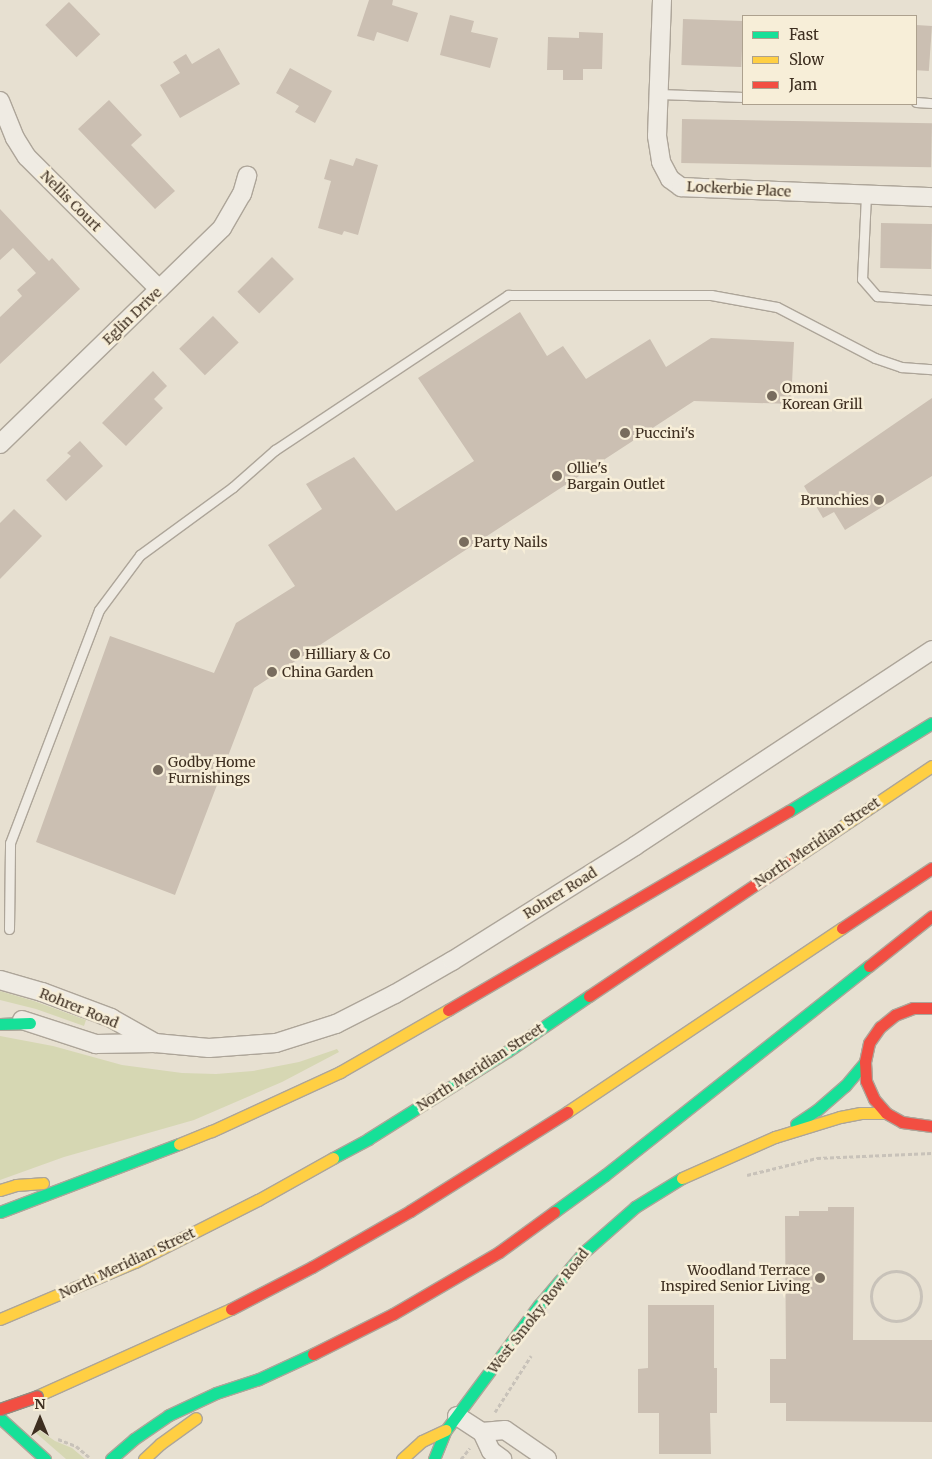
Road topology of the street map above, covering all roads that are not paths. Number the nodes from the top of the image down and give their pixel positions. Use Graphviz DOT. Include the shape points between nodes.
graph roads {
  1 [pos="662,0"];
  2 [pos="659,94"];
  3 [pos="742,97"];
  4 [pos="0,101"];
  5 [pos="917,102"];
  6 [pos="932,103"];
  7 [pos="247,176"];
  8 [pos="866,195"];
  9 [pos="932,197"];
  10 [pos="159,290"];
  11 [pos="932,300"];
  12 [pos="932,369"];
  13 [pos="0,444"];
  14 [pos="932,650"];
  15 [pos="932,722"];
  16 [pos="932,766"];
  17 [pos="932,868"];
  18 [pos="932,916"];
  19 [pos="9,929"];
  20 [pos="0,980"];
  21 [pos="932,1008"];
  22 [pos="0,1012"];
  23 [pos="30,1023"];
  24 [pos="0,1024"];
  25 [pos="155,1043"];
  26 [pos="865,1062"];
  27 [pos="886,1113"];
  28 [pos="932,1126"];
  29 [pos="775,1137"];
  30 [pos="87,1178"];
  31 [pos="0,1190"];
  32 [pos="0,1212"];
  33 [pos="0,1319"];
  34 [pos="259,1379"];
  35 [pos="221,1404"];
  36 [pos="0,1409"];
  37 [pos="205,1414"];
  38 [pos="457,1416"];
  39 [pos="0,1418"];
  40 [pos="446,1430"];
  41 [pos="482,1432"];
  42 [pos="45,1459"];
  43 [pos="111,1459"];
  44 [pos="144,1459"];
  45 [pos="402,1459"];
  46 [pos="434,1459"];
  47 [pos="502,1459"];
  48 [pos="547,1459"];
  1 -- 2 [label="street, Lockerbie Place"];
  2 -- 3 [label="lane"];
  2 -- 8 [label="street, Lockerbie Place" via="656,136 661,162 670,179 682,187"];
  4 -- 10 [label="street, Nellis Court" via="15,138 27,157"];
  5 -- 6 [label="lane"];
  7 -- 10 [label="street, Eglin Drive" via="242,194 222,228"];
  8 -- 9 [label="street, Lockerbie Place"];
  8 -- 11 [label="lane" via="862,279 877,296"];
  10 -- 13 [label="street, Eglin Drive"];
  12 -- 19 [label="lane" via="901,367 875,358 777,307 711,295 508,294 275,450 234,487 140,555 99,610 10,842"];
  14 -- 25 [label="street, Rohrer Road" via="636,846 395,994 331,1026 276,1043 222,1048"];
  15 -- 30 [label="main road" via="742,839 340,1072 241,1119"];
  16 -- 33 [label="main road, North Meridian Street" via="508,1051 368,1139 258,1200 135,1262"];
  17 -- 36 [label="main road, bridge" via="532,1135 410,1211 216,1317 37,1396"];
  18 -- 34 [label="main road" via="537,1226 393,1314"];
  20 -- 25 [label="street, Rohrer Road" via="111,1018"];
  21 -- 26 [label="main road" via="913,1008 895,1015 880,1027 869,1043"];
  22 -- 23 [label="street, Rohrer Road"];
  23 -- 24 [label="main road"];
  23 -- 25 [label="street, Rohrer Road" via="96,1044"];
  26 -- 27 [label="main road" via="866,1081 874,1099"];
  26 -- 29 [label="main road, West Smoky Row Road" via="845,1086 817,1110"];
  27 -- 28 [label="main road" via="902,1122"];
  27 -- 29 [label="main road, West Smoky Row Road" via="840,1117"];
  29 -- 38 [label="main road, West Smoky Row Road" via="691,1173 635,1207 605,1231 539,1305"];
  30 -- 31 [label="main road" via="16,1185"];
  30 -- 32 [label="main road"];
  34 -- 35 [label="main road"];
  34 -- 43 [label="main road" via="216,1393 169,1415"];
  37 -- 44 [label="main road" via="167,1438"];
  38 -- 40 [label="main road, West Smoky Row Road"];
  38 -- 41 [label="street"];
  39 -- 42 [label="main road"];
  40 -- 45 [label="main road, West Smoky Row Road" via="422,1441"];
  40 -- 46 [label="main road, West Smoky Row Road"];
  41 -- 47 [label="street" via="491,1451"];
  41 -- 48 [label="street" via="505,1430"];
}
